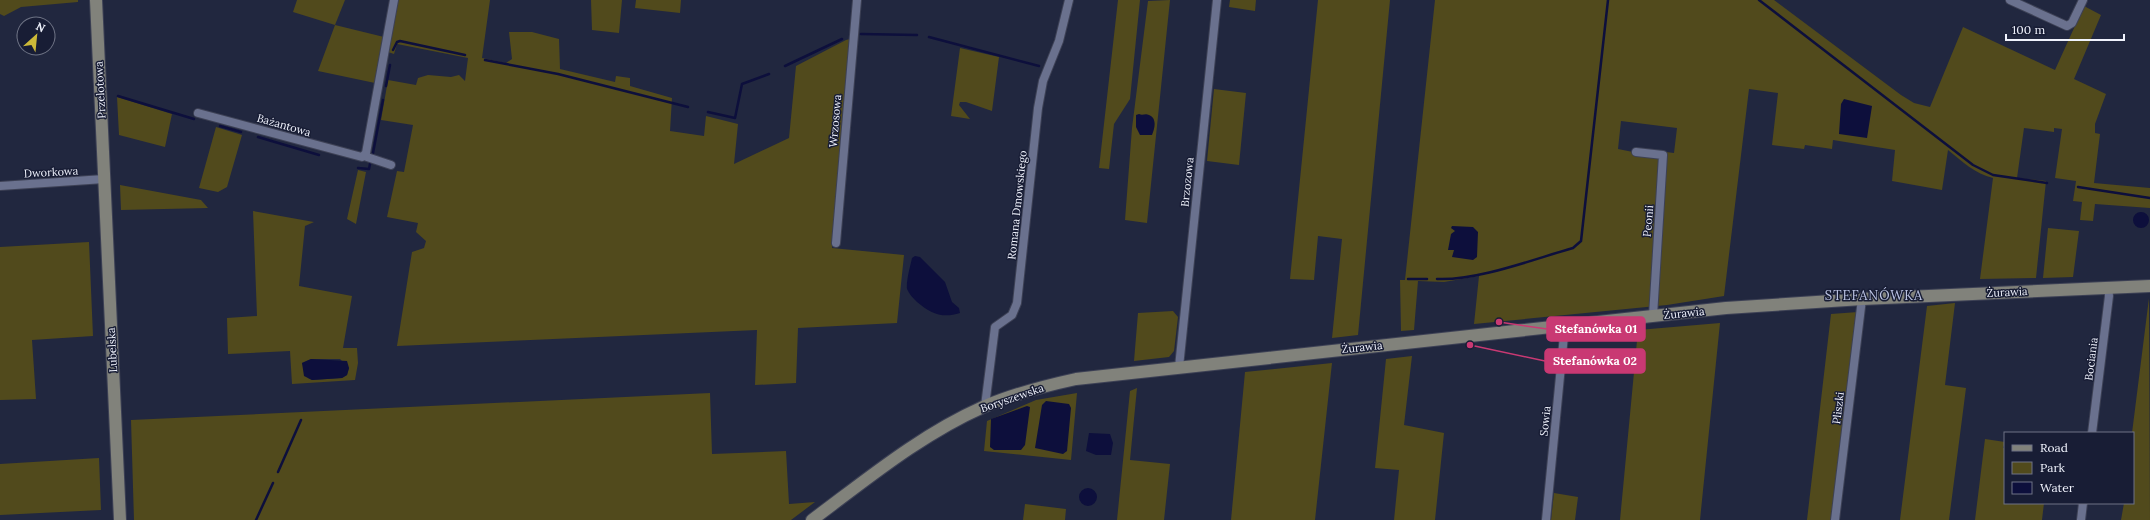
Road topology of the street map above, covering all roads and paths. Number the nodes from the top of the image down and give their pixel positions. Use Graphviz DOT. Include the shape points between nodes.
graph roads {
  1 [pos="96,0"];
  2 [pos="394,0"];
  3 [pos="857,0"];
  4 [pos="1069,0"];
  5 [pos="1217,0"];
  6 [pos="2010,0"];
  7 [pos="2083,0"];
  8 [pos="198,113"];
  9 [pos="1636,152"];
  10 [pos="364,156"];
  11 [pos="391,165"];
  12 [pos="104,179"];
  13 [pos="0,186"];
  14 [pos="836,244"];
  15 [pos="2150,286"];
  16 [pos="2108,287"];
  17 [pos="1862,299"];
  18 [pos="1653,316"];
  19 [pos="1565,325"];
  20 [pos="1220,362"];
  21 [pos="1179,367"];
  22 [pos="985,406"];
  23 [pos="2092,432"];
  24 [pos="2083,504"];
  25 [pos="120,520"];
  26 [pos="812,520"];
  27 [pos="1546,520"];
  28 [pos="1835,520"];
  29 [pos="2081,520"];
  1 -- 12 [label="main road, Przelotowa"];
  2 -- 10 [label="street"];
  3 -- 14 [label="street, Wrzosowa"];
  4 -- 22 [label="street, Romana Dmowskiego" via="1059,41 1043,81 1038,108 1017,303 1012,315 994,327"];
  5 -- 21 [label="street, Brzozowa"];
  6 -- 7 [label="street" via="2067,26 2072,24"];
  8 -- 10 [label="street, Bażantowa" via="357,157"];
  9 -- 18 [label="street, Peonii" via="1663,155"];
  10 -- 11 [label="street, Bażantowa"];
  12 -- 13 [label="street, Dworkowa"];
  12 -- 25 [label="main road, Lubelska"];
  15 -- 16 [label="main road, Żurawia"];
  16 -- 17 [label="main road, Żurawia"];
  16 -- 23 [label="street, Bociania"];
  17 -- 18 [label="main road, Żurawia" via="1726,308"];
  17 -- 28 [label="street, Pliszki"];
  18 -- 19 [label="main road, Żurawia"];
  19 -- 20 [label="main road, Żurawia"];
  19 -- 27 [label="street, Sowia"];
  20 -- 21 [label="main road, Boryszewska"];
  21 -- 22 [label="main road, Boryszewska" via="1076,379 1028,391"];
  22 -- 26 [label="main road, Boryszewska" via="916,444"];
  24 -- 29 [label="street"];
}
